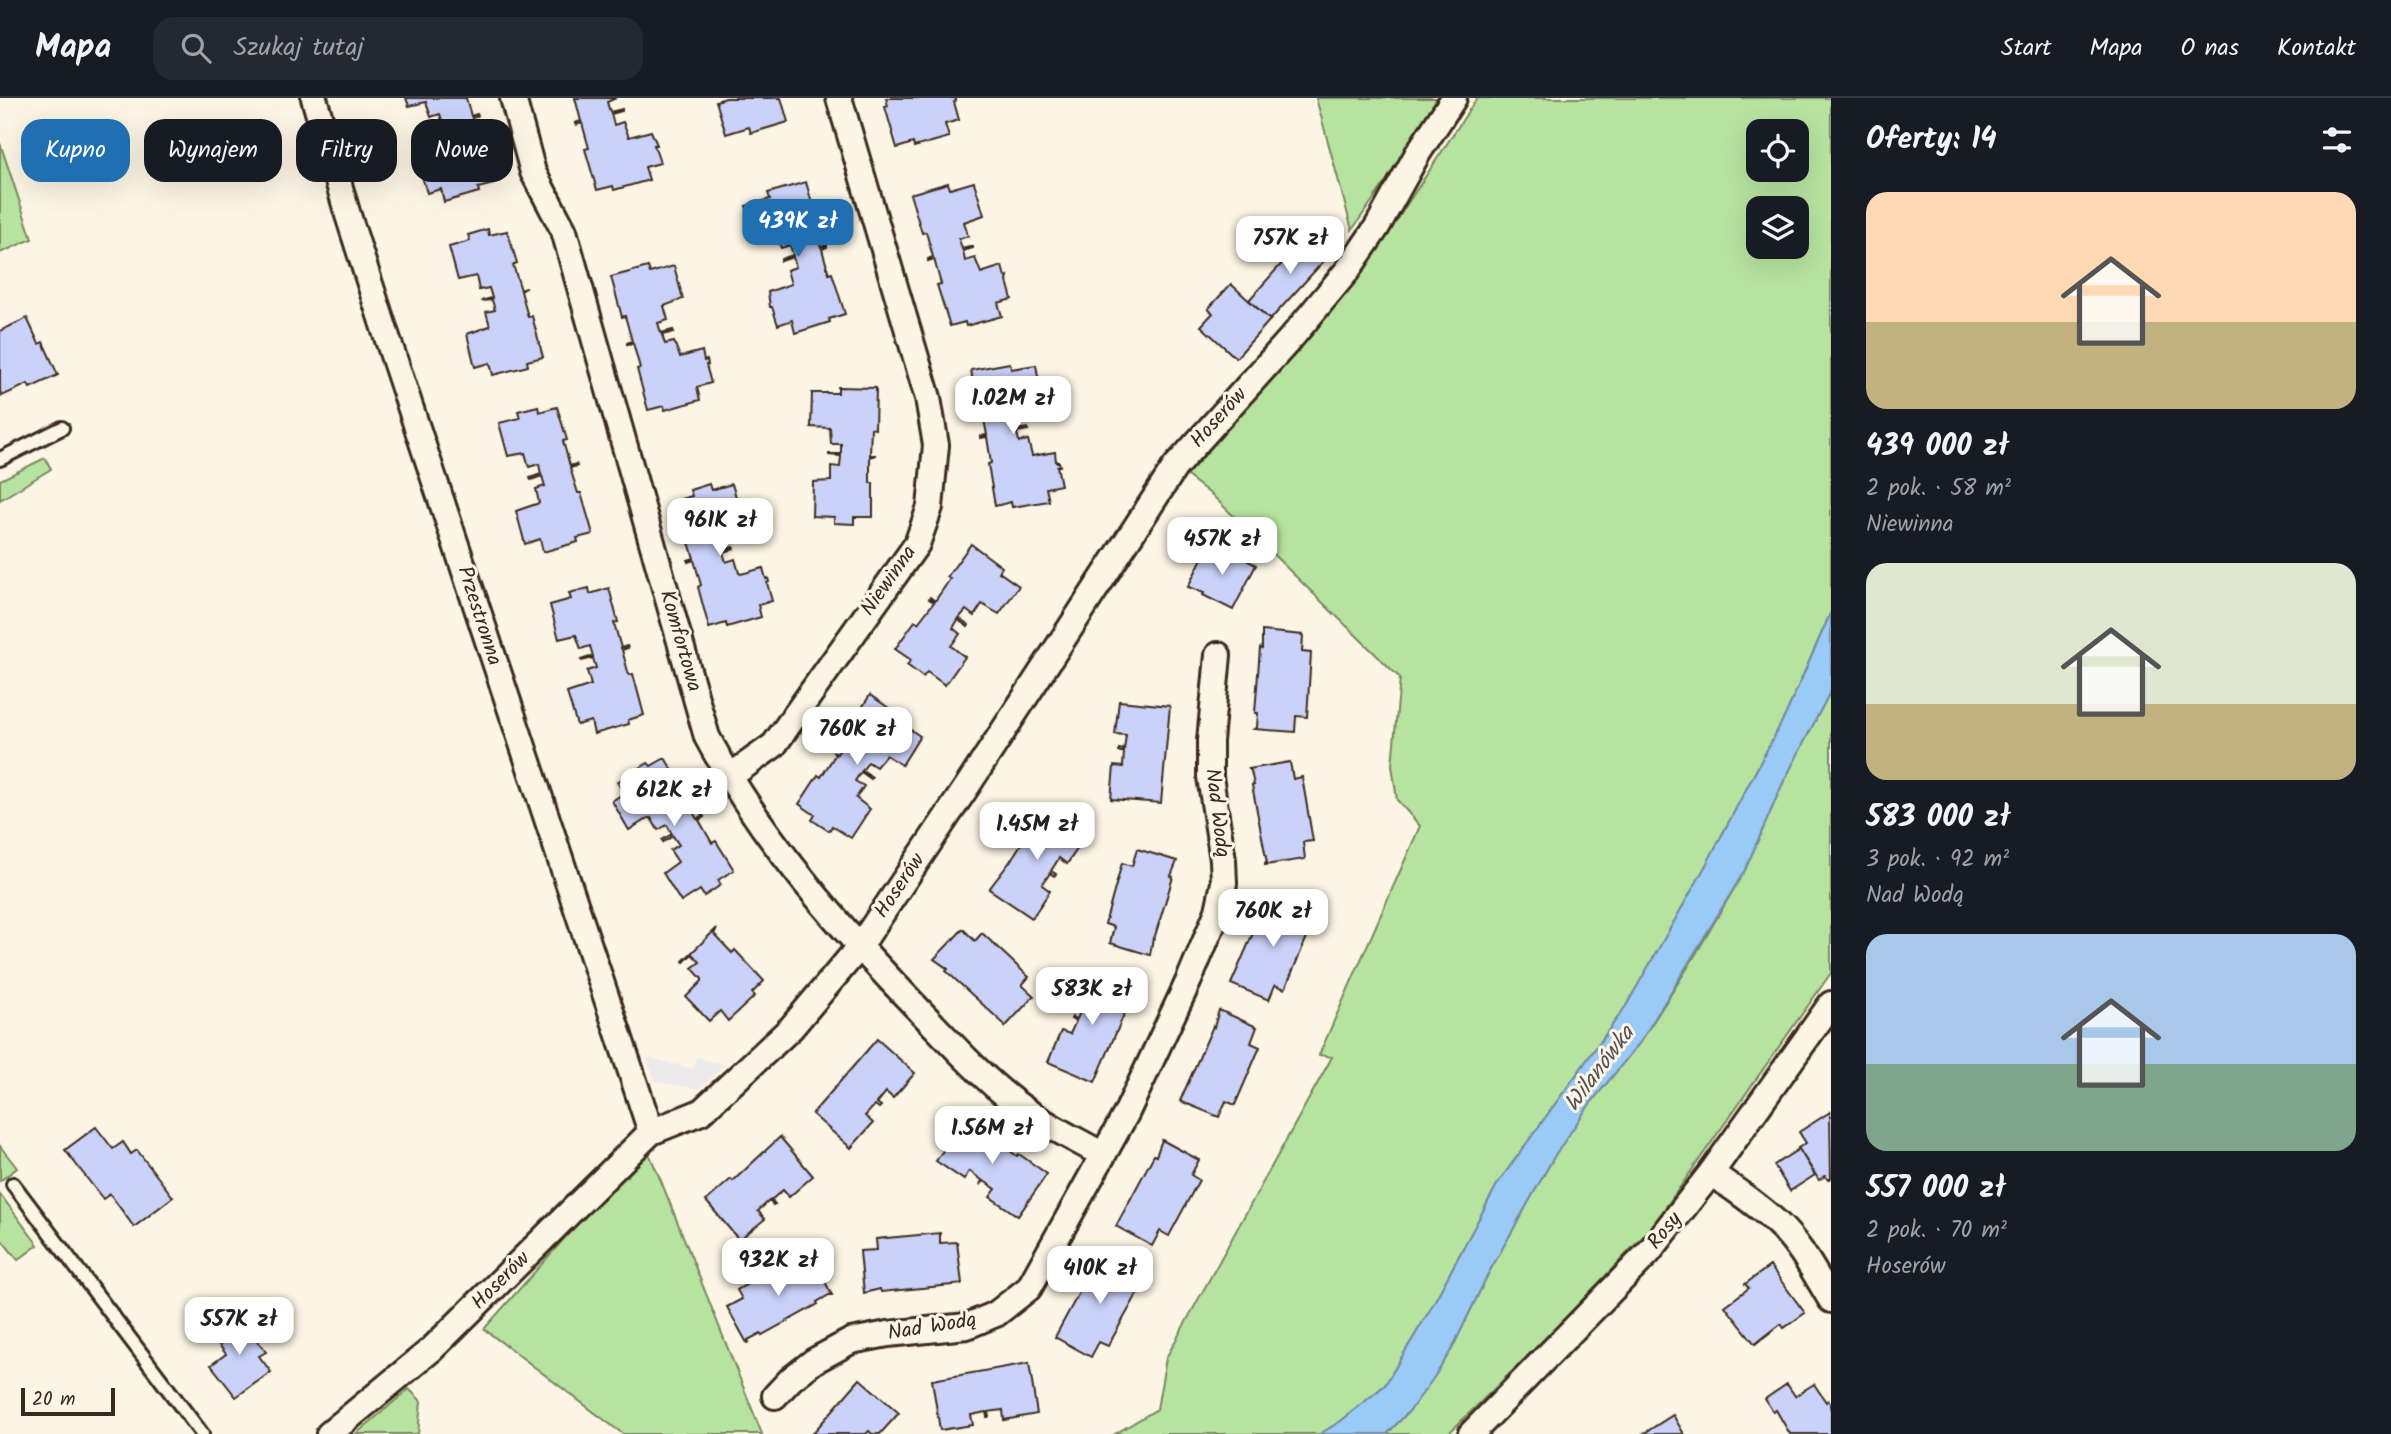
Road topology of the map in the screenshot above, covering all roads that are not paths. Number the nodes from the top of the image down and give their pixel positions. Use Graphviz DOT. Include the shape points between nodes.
graph roads {
  1 [pos="314,98"];
  2 [pos="513,98"];
  3 [pos="839,98"];
  4 [pos="1454,98"];
  5 [pos="62,428"];
  6 [pos="0,459"];
  7 [pos="1218,655"];
  8 [pos="729,778"];
  9 [pos="860,946"];
  10 [pos="1831,1004"];
  11 [pos="651,1132"];
  12 [pos="1104,1155"];
  13 [pos="1711,1173"];
  14 [pos="13,1184"];
  15 [pos="1831,1300"];
  16 [pos="775,1396"];
  17 [pos="202,1434"];
  18 [pos="328,1434"];
  19 [pos="1471,1434"];
  1 -- 11 [label="street, Przestronna" via="385,331"];
  2 -- 8 [label="street, Komfortowa" via="533,172 564,232 708,737"];
  3 -- 8 [label="street, Niewinna" via="928,398 936,445 930,507 917,544 774,745"];
  4 -- 9 [label="street, Hoserów" via="1347,271 1175,467"];
  5 -- 6 [label="lane"];
  7 -- 12 [label="street, Nad Wodą" via="1210,741 1210,777 1223,860 1218,911"];
  8 -- 9 [label="street, Komfortowa" via="771,841"];
  9 -- 11 [label="street, Hoserów" via="791,1028 701,1112"];
  9 -- 12 [label="street" via="974,1067 1029,1112"];
  10 -- 13 [label="street, Rosy"];
  11 -- 18 [label="street, Hoserów" via="432,1349"];
  12 -- 16 [label="street, Nad Wodą" via="1029,1288 1008,1307 967,1326 851,1341 814,1361"];
  13 -- 15 [label="street" via="1779,1224"];
  13 -- 19 [label="street, Rosy" via="1648,1252"];
  14 -- 17 [label="lane"];
}
